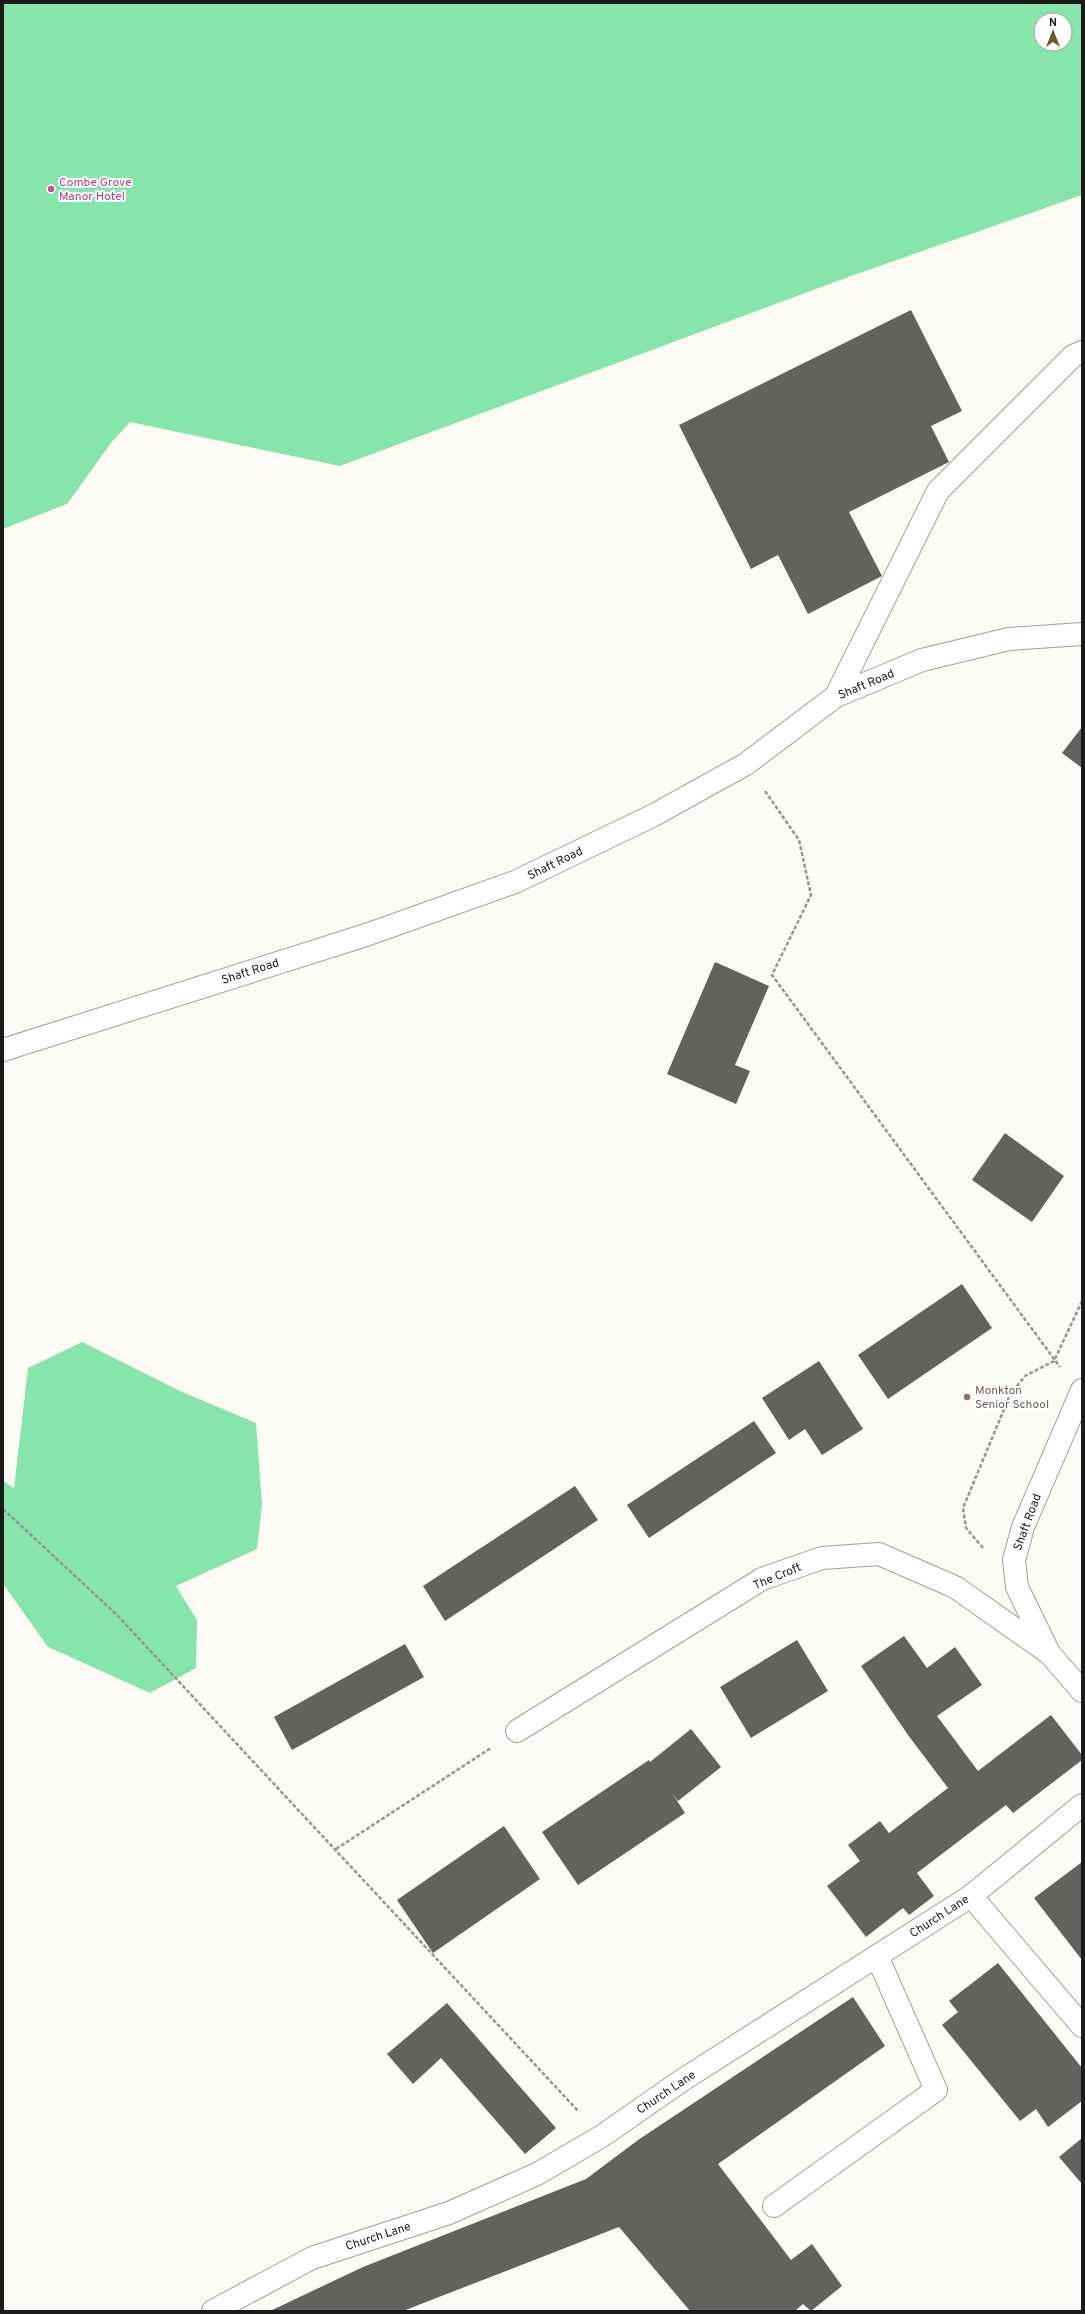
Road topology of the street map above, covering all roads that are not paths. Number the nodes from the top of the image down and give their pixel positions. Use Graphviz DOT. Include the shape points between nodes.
graph roads {
  1 [pos="1082,352"];
  2 [pos="1082,634"];
  3 [pos="836,696"];
  4 [pos="3,1050"];
  5 [pos="1082,1390"];
  6 [pos="1048,1653"];
  7 [pos="1082,1691"];
  8 [pos="517,1731"];
  9 [pos="1082,1805"];
  10 [pos="971,1896"];
  11 [pos="877,1956"];
  12 [pos="1082,2026"];
  13 [pos="774,2206"];
  14 [pos="213,2311"];
  1 -- 3 [label="street" via="1073,356 938,491"];
  2 -- 3 [label="street, Shaft Road" via="1009,639 922,660"];
  3 -- 4 [label="street, Shaft Road" via="746,764 654,814 515,882 366,935"];
  5 -- 6 [label="street, Shaft Road" via="1023,1527 1014,1560 1018,1587"];
  6 -- 7 [label="street, Shaft Road"];
  6 -- 8 [label="street, The Croft" via="955,1587 879,1554 822,1558 762,1579"];
  9 -- 10 [label="street, Church Lane"];
  10 -- 11 [label="street, Church Lane"];
  10 -- 12 [label="street"];
  11 -- 13 [label="street" via="936,2090"];
  11 -- 14 [label="street, Church Lane" via="681,2081 602,2136 537,2174 449,2213 312,2258"];
}
